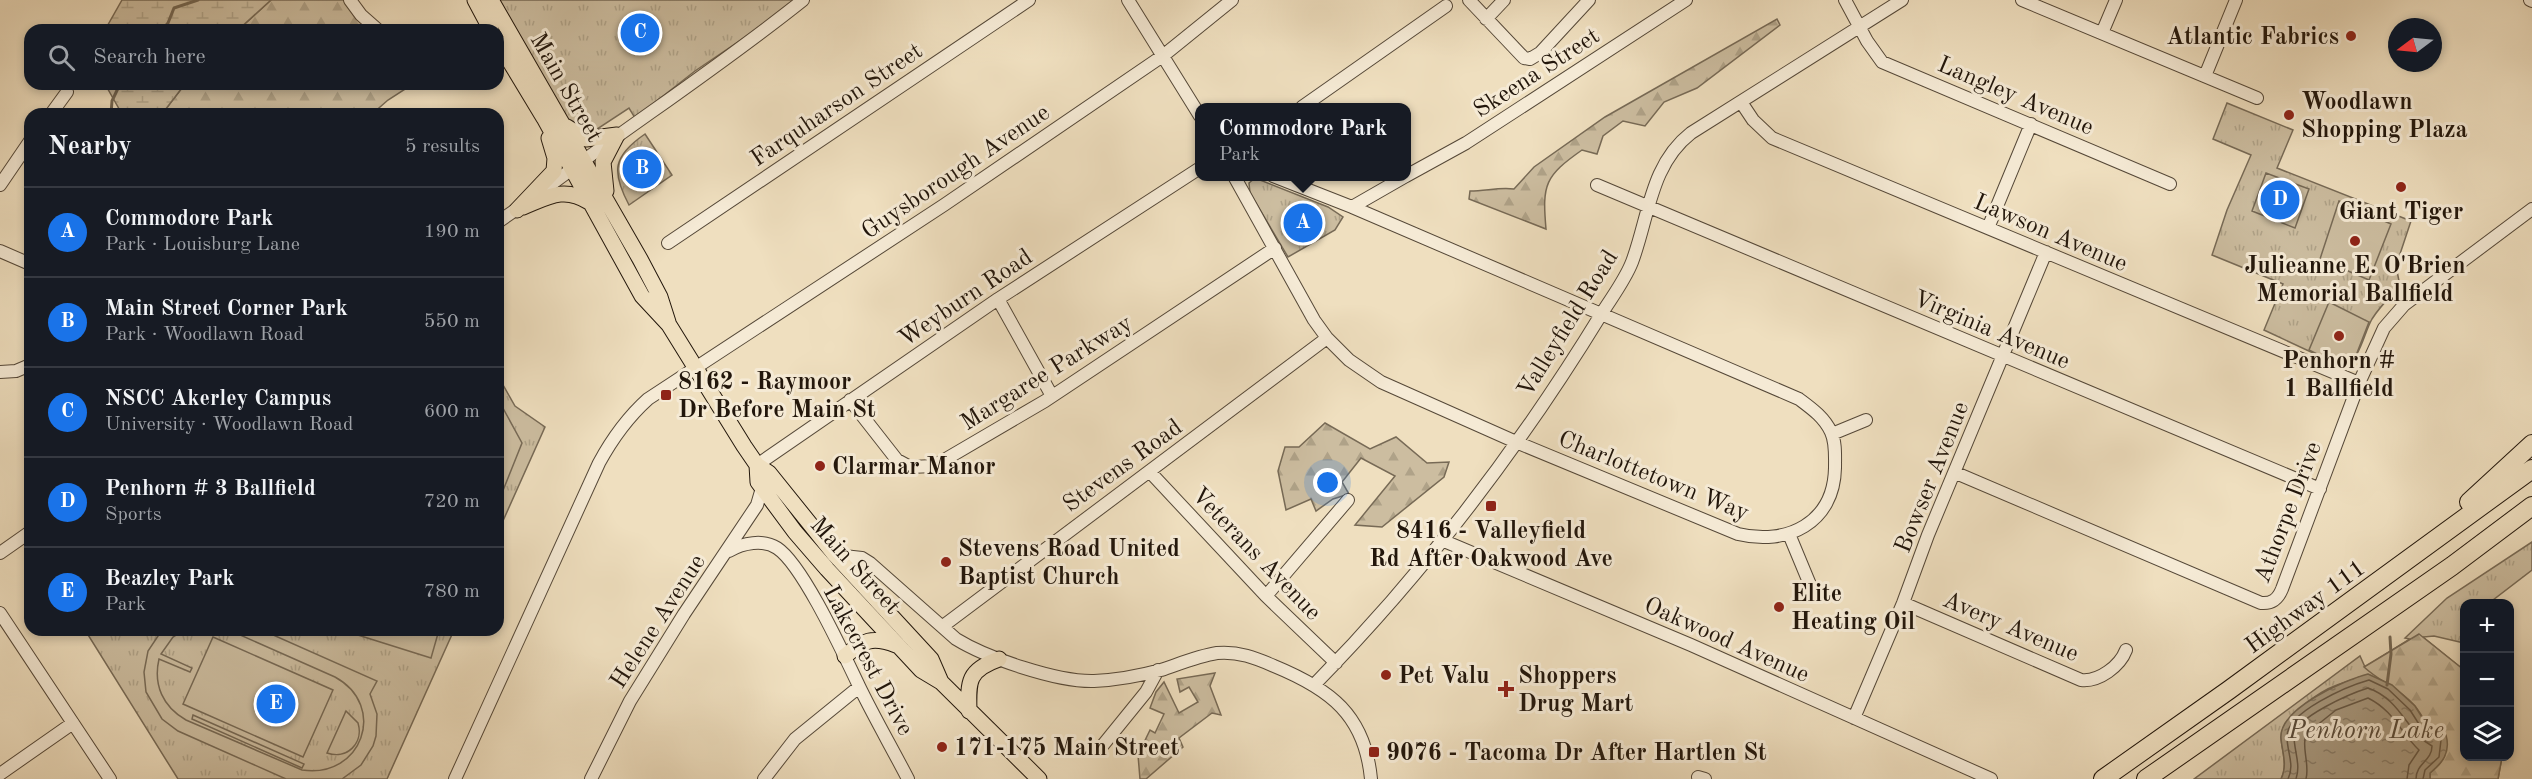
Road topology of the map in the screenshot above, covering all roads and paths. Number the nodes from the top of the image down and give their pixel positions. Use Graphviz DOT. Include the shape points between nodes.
graph roads {
  1 [pos="350,0"];
  2 [pos="475,0"];
  3 [pos="491,0"];
  4 [pos="803,0"];
  5 [pos="1029,0"];
  6 [pos="1128,0"];
  7 [pos="1232,0"];
  8 [pos="1469,0"];
  9 [pos="1504,0"];
  10 [pos="1588,0"];
  11 [pos="1686,0"];
  12 [pos="1845,0"];
  13 [pos="1902,0"];
  14 [pos="2022,0"];
  15 [pos="2116,0"];
  16 [pos="2236,0"];
  17 [pos="1446,6"];
  18 [pos="1486,19"];
  19 [pos="371,24"];
  20 [pos="493,24"];
  21 [pos="495,24"];
  22 [pos="1861,28"];
  23 [pos="2102,33"];
  24 [pos="504,40"];
  25 [pos="504,52"];
  26 [pos="1164,55"];
  27 [pos="2205,76"];
  28 [pos="68,92"];
  29 [pos="2257,98"];
  30 [pos="1741,102"];
  31 [pos="1309,103"];
  32 [pos="56,108"];
  33 [pos="1195,108"];
  34 [pos="544,118"];
  35 [pos="562,123"];
  36 [pos="2031,124"];
  37 [pos="617,135"];
  38 [pos="24,150"];
  39 [pos="578,164"];
  40 [pos="1195,171"];
  41 [pos="1411,173"];
  42 [pos="1236,181"];
  43 [pos="1284,181"];
  44 [pos="1397,181"];
  45 [pos="2170,184"];
  46 [pos="0,185"];
  47 [pos="1597,185"];
  48 [pos="589,202"];
  49 [pos="609,202"];
  50 [pos="1352,207"];
  51 [pos="1649,207"];
  52 [pos="2532,209"];
  53 [pos="517,210"];
  54 [pos="504,218"];
  55 [pos="1988,228"];
  56 [pos="668,243"];
  57 [pos="1275,248"];
  58 [pos="0,251"];
  59 [pos="2046,252"];
  60 [pos="24,261"];
  61 [pos="998,299"];
  62 [pos="1601,315"];
  63 [pos="669,325"];
  64 [pos="1327,338"];
  65 [pos="2003,356"];
  66 [pos="24,368"];
  67 [pos="695,369"];
  68 [pos="0,372"];
  69 [pos="2359,383"];
  70 [pos="1052,396"];
  71 [pos="850,400"];
  72 [pos="1866,420"];
  73 [pos="1832,434"];
  74 [pos="1516,442"];
  75 [pos="2532,444"];
  76 [pos="757,465"];
  77 [pos="2532,469"];
  78 [pos="1150,472"];
  79 [pos="1956,473"];
  80 [pos="762,488"];
  81 [pos="2320,489"];
  82 [pos="1348,500"];
  83 [pos="2532,506"];
  84 [pos="2532,518"];
  85 [pos="1789,534"];
  86 [pos="24,536"];
  87 [pos="1444,541"];
  88 [pos="728,551"];
  89 [pos="0,554"];
  90 [pos="835,555"];
  91 [pos="2452,566"];
  92 [pos="1811,587"];
  93 [pos="2372,587"];
  94 [pos="1266,596"];
  95 [pos="1903,603"];
  96 [pos="0,613"];
  97 [pos="943,626"];
  98 [pos="897,645"];
  99 [pos="2126,650"];
  100 [pos="845,656"];
  101 [pos="999,659"];
  102 [pos="1336,663"];
  103 [pos="1158,670"];
  104 [pos="942,682"];
  105 [pos="1314,685"];
  106 [pos="859,687"];
  107 [pos="969,711"];
  108 [pos="1854,718"];
  109 [pos="73,723"];
  110 [pos="1103,745"];
  111 [pos="0,774"];
  112 [pos="110,779"];
  113 [pos="455,779"];
  114 [pos="591,779"];
  115 [pos="764,779"];
  116 [pos="908,779"];
  117 [pos="1039,779"];
  118 [pos="1371,779"];
  119 [pos="1991,779"];
  120 [pos="2103,779"];
  121 [pos="2146,779"];
  1 -- 19 [label="street"];
  2 -- 20 [label="main road, Main Street"];
  3 -- 21 [label="main road, Main Street"];
  4 -- 37 [label="street" via="702,78"];
  5 -- 56 [label="street, Farquharson Street"];
  6 -- 26 [label="street"];
  7 -- 26 [label="street, Guysborough Avenue"];
  8 -- 18 [label="street"];
  9 -- 18 [label="street"];
  10 -- 18 [label="street" via="1530,59 1524,58"];
  11 -- 41 [label="street, Skeena Street" via="1466,143"];
  12 -- 22 [label="street, Langley Avenue"];
  13 -- 22 [label="street, Valleyfield Road"];
  14 -- 23 [label="street"];
  15 -- 23 [label="street"];
  16 -- 27 [label="street"];
  17 -- 31 [label="street"];
  22 -- 30 [label="street, Valleyfield Road"];
  22 -- 36 [label="street, Langley Avenue" via="1882,62"];
  23 -- 27 [label="street"];
  24 -- 35 [label="main road, Main Street"];
  25 -- 34 [label="main road, Main Street"];
  26 -- 33 [label="street"];
  26 -- 67 [label="street, Guysborough Avenue"];
  27 -- 29 [label="street"];
  28 -- 32 [label="street"];
  30 -- 51 [label="street, Valleyfield Road" via="1690,133 1673,149 1659,174"];
  30 -- 55 [label="street, Lawson Avenue" via="1772,138"];
  34 -- 39 [label="main road, Main Street"];
  34 -- 53 [label="main road" via="555,158 554,171"];
  35 -- 37 [label="main road" via="586,139"];
  35 -- 39 [label="main road, Main Street"];
  36 -- 45 [label="street, Langley Avenue"];
  36 -- 55 [label="street"];
  37 -- 39 [label="street"];
  37 -- 49 [label="main road" via="603,162"];
  38 -- 46 [label="street"];
  39 -- 48 [label="main road, Main Street"];
  39 -- 49 [label="main road, Main Street"];
  39 -- 53 [label="street"];
  40 -- 61 [label="street, Weyburn Road"];
  42 -- 57 [label="street, Charlottetown Way"];
  43 -- 50 [label="street"];
  44 -- 50 [label="street, Skeena Street"];
  47 -- 51 [label="street, Virginia Avenue"];
  48 -- 53 [label="main road" via="575,194 563,194"];
  48 -- 63 [label="main road, Main Street" via="642,296"];
  49 -- 63 [label="main road, Main Street" via="660,297"];
  50 -- 62 [label="street"];
  51 -- 62 [label="street, Valleyfield Road" via="1631,265"];
  51 -- 65 [label="street, Virginia Avenue"];
  52 -- 69 [label="street, Athorpe Drive" via="2394,315"];
  53 -- 54 [label="street"];
  55 -- 59 [label="street, Lawson Avenue"];
  57 -- 64 [label="street, Charlottetown Way" via="1295,289"];
  57 -- 70 [label="street, Margaree Parkway"];
  58 -- 60 [label="street"];
  59 -- 65 [label="street, Bowser Avenue"];
  59 -- 69 [label="street, Lawson Avenue"];
  61 -- 70 [label="street"];
  61 -- 71 [label="street, Weyburn Road"];
  62 -- 73 [label="street" via="1799,399"];
  62 -- 74 [label="street, Valleyfield Road"];
  63 -- 67 [label="main road, Main Street"];
  64 -- 74 [label="street, Charlottetown Way" via="1348,360 1381,382"];
  64 -- 78 [label="street, Stevens Road"];
  65 -- 79 [label="street, Bowser Avenue"];
  65 -- 81 [label="street, Virginia Avenue"];
  66 -- 68 [label="street"];
  67 -- 76 [label="main road, Main Street"];
  67 -- 113 [label="street, Guysborough Avenue" via="637,409 604,454"];
  69 -- 81 [label="street, Athorpe Drive"];
  70 -- 71 [label="street, Margaree Parkway" via="940,463 925,468 910,467 897,460"];
  71 -- 76 [label="street, Weyburn Road"];
  72 -- 73 [label="street"];
  73 -- 85 [label="street, Charlottetown Way" via="1835,472 1830,494 1810,523"];
  74 -- 85 [label="street, Charlottetown Way" via="1738,534 1765,538"];
  74 -- 87 [label="street, Valleyfield Road"];
  75 -- 93 [label="highway"];
  76 -- 80 [label="main road, Main Street"];
  76 -- 90 [label="main road, Main Street" via="770,473"];
  77 -- 93 [label="highway, Highway 111"];
  78 -- 94 [label="street, Veterans Avenue"];
  78 -- 97 [label="street, Stevens Road"];
  79 -- 81 [label="street, Athorpe Drive" via="2261,603 2272,602 2279,596"];
  79 -- 95 [label="street, Bowser Avenue"];
  80 -- 88 [label="street, Helene Avenue" via="757,505"];
  80 -- 98 [label="main road, Main Street" via="795,532"];
  82 -- 94 [label="street"];
  83 -- 91 [label="highway, Highway 111"];
  84 -- 91 [label="highway"];
  85 -- 92 [label="street"];
  86 -- 89 [label="street"];
  87 -- 102 [label="street, Valleyfield Road"];
  87 -- 108 [label="street, Oakwood Avenue"];
  88 -- 100 [label="street, Lakecrest Drive" via="744,544 762,543 786,555"];
  88 -- 114 [label="street, Helene Avenue" via="630,701"];
  90 -- 97 [label="street" via="862,558 870,563"];
  90 -- 104 [label="main road, Main Street" via="931,659"];
  91 -- 121 [label="highway, Highway 111"];
  93 -- 120 [label="highway, Highway 111"];
  94 -- 102 [label="street, Veterans Avenue"];
  95 -- 99 [label="street, Avery Avenue" via="2081,680 2102,675 2122,660"];
  95 -- 108 [label="street, Bowser Avenue"];
  96 -- 109 [label="street"];
  97 -- 101 [label="street" via="968,646"];
  98 -- 100 [label="main road" via="870,640"];
  98 -- 104 [label="main road, Main Street" via="921,670"];
  100 -- 106 [label="street, Lakecrest Drive"];
  101 -- 103 [label="street" via="1070,679 1092,681"];
  101 -- 107 [label="main road" via="979,667 973,675"];
  102 -- 105 [label="street, Valleyfield Road"];
  103 -- 105 [label="street" via="1205,656 1234,653"];
  103 -- 110 [label="street" via="1146,692"];
  104 -- 107 [label="main road, Main Street"];
  105 -- 118 [label="street" via="1342,708 1358,730 1366,746"];
  106 -- 115 [label="street" via="795,739"];
  106 -- 116 [label="street, Lakecrest Drive"];
  107 -- 117 [label="main road, Main Street"];
  108 -- 119 [label="street, Oakwood Avenue"];
  109 -- 111 [label="street"];
  109 -- 112 [label="street"];
}
